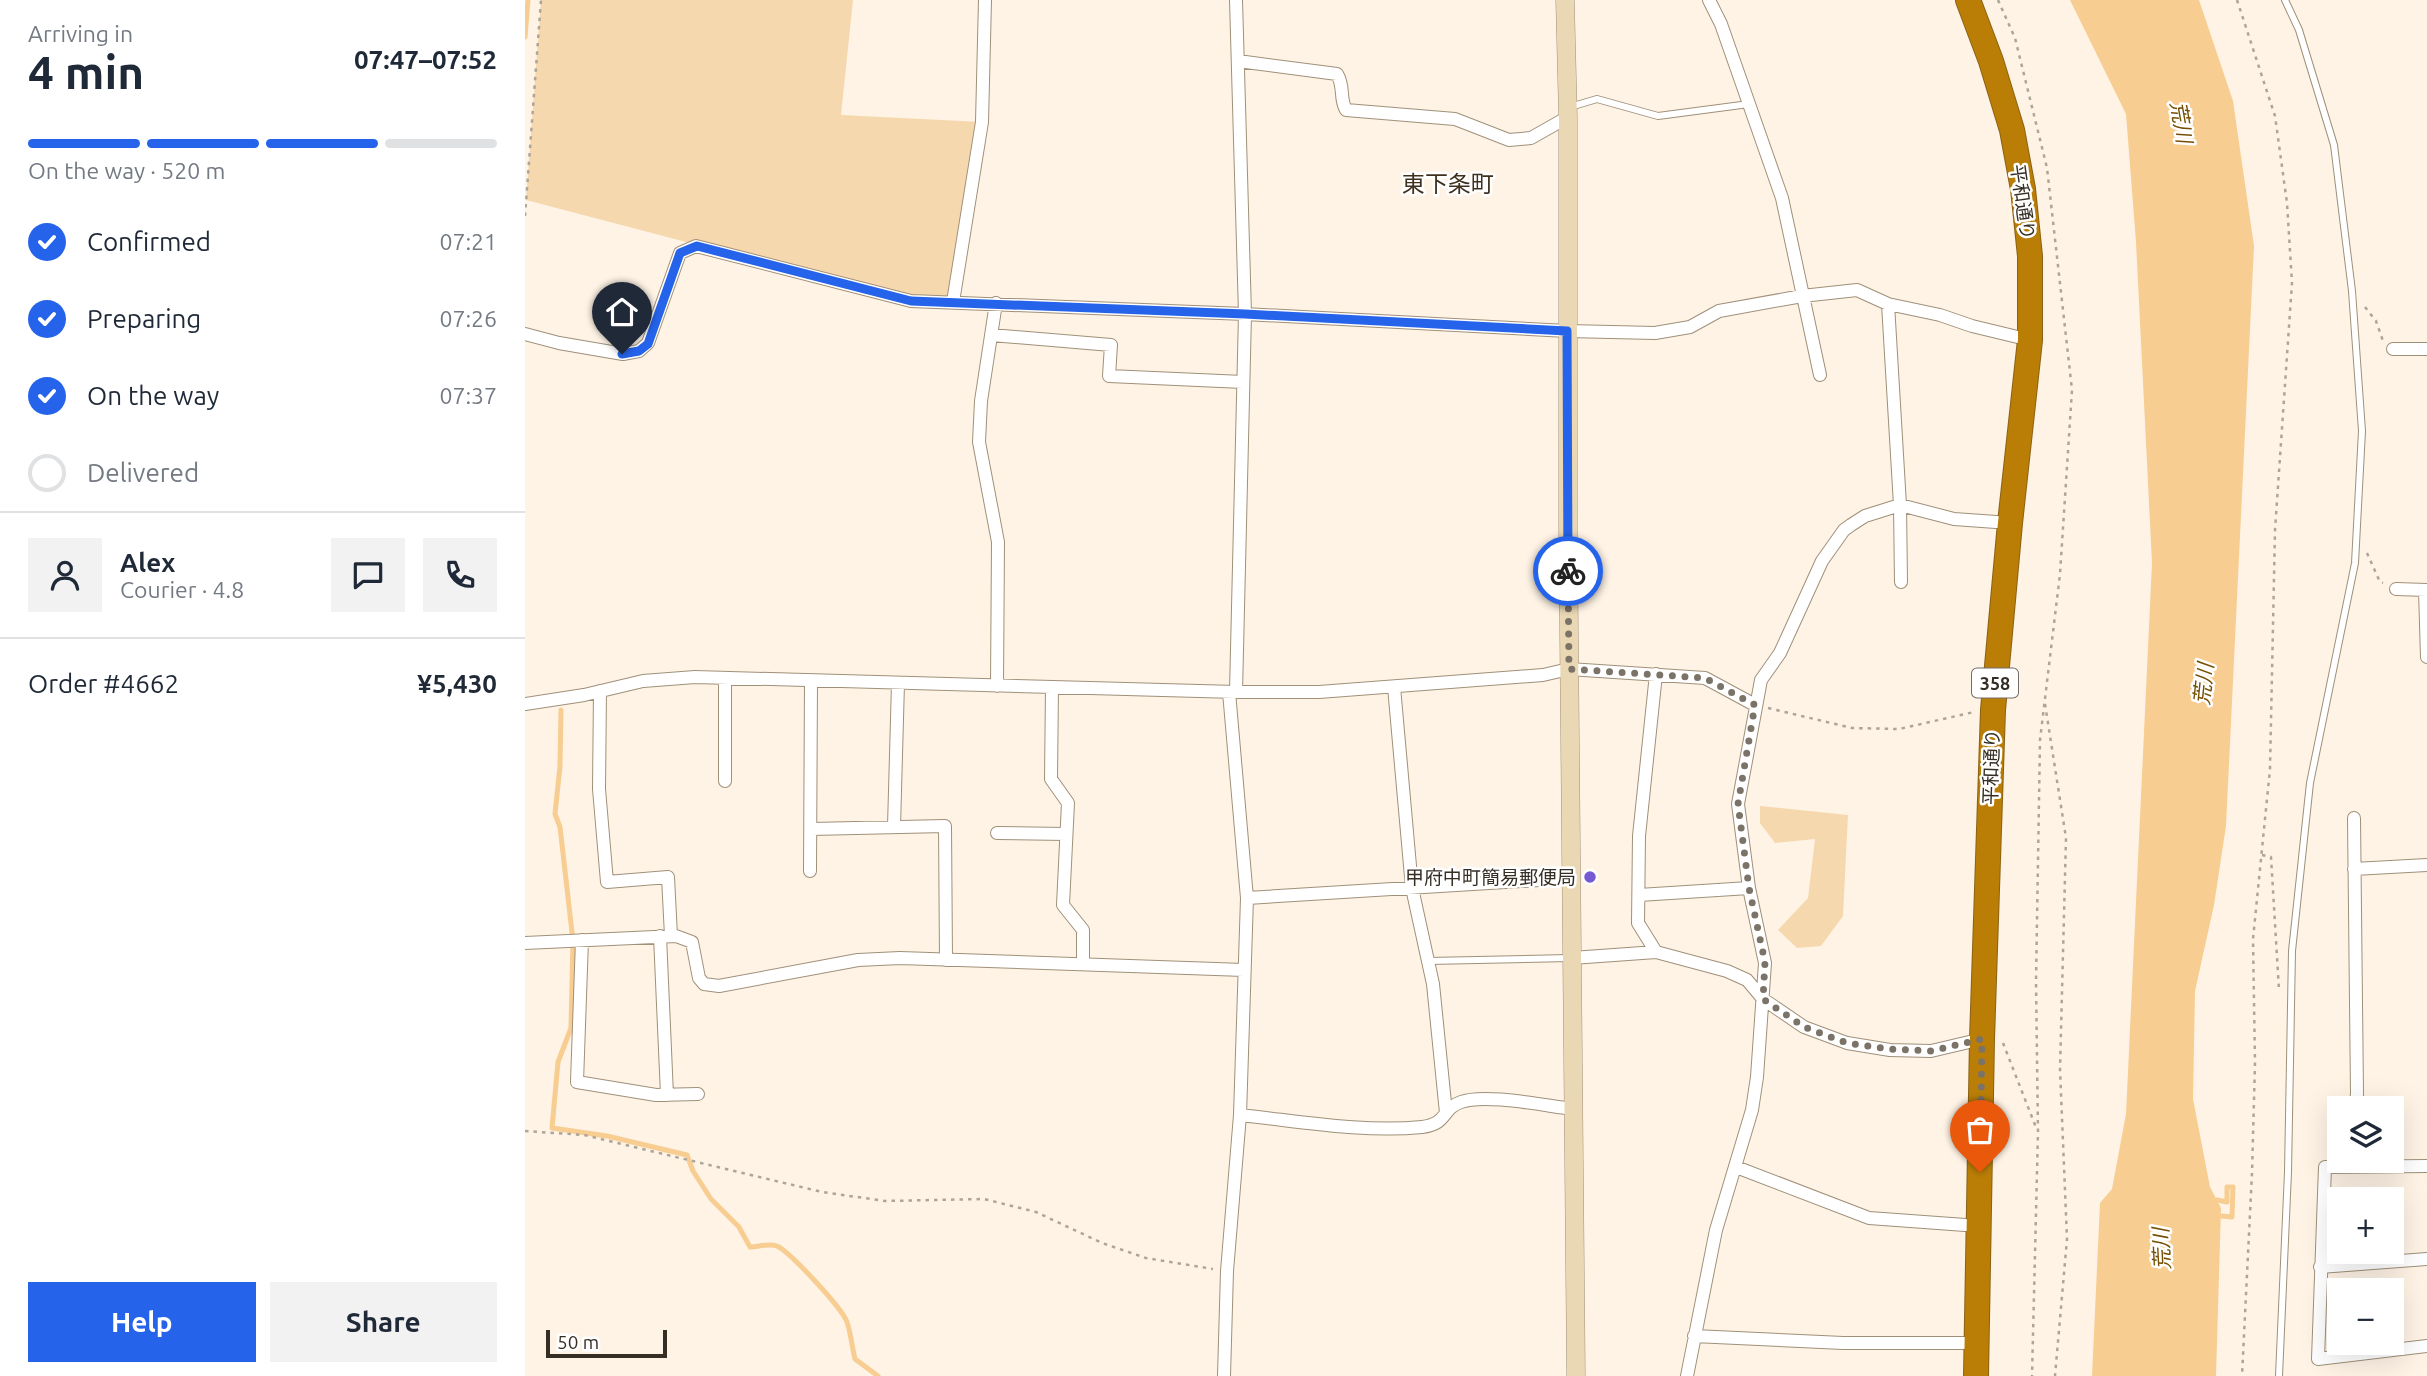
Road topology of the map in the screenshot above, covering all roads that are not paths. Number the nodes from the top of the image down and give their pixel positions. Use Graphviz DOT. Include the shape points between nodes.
graph roads {
  1 [pos="985,0"];
  2 [pos="1236,0"];
  3 [pos="1565,0"];
  4 [pos="1709,0"];
  5 [pos="1968,0"];
  6 [pos="2285,0"];
  7 [pos="1238,61"];
  8 [pos="1749,104"];
  9 [pos="1568,112"];
  10 [pos="1802,296"];
  11 [pos="953,302"];
  12 [pos="996,303"];
  13 [pos="1888,304"];
  14 [pos="1245,314"];
  15 [pos="1567,331"];
  16 [pos="525,334"];
  17 [pos="991,335"];
  18 [pos="2030,340"];
  19 [pos="2393,349"];
  20 [pos="2427,349"];
  21 [pos="1820,376"];
  22 [pos="1243,382"];
  23 [pos="1900,505"];
  24 [pos="2010,523"];
  25 [pos="1901,582"];
  26 [pos="2396,589"];
  27 [pos="2426,590"];
  28 [pos="2427,657"];
  29 [pos="1569,669"];
  30 [pos="1656,674"];
  31 [pos="725,678"];
  32 [pos="811,681"];
  33 [pos="898,683"];
  34 [pos="996,686"];
  35 [pos="1052,687"];
  36 [pos="1394,687"];
  37 [pos="600,691"];
  38 [pos="1233,692"];
  39 [pos="525,704"];
  40 [pos="1755,705"];
  41 [pos="725,781"];
  42 [pos="2354,818"];
  43 [pos="894,827"];
  44 [pos="811,829"];
  45 [pos="997,833"];
  46 [pos="1066,834"];
  47 [pos="2427,865"];
  48 [pos="2354,869"];
  49 [pos="810,871"];
  50 [pos="1571,878"];
  51 [pos="1412,888"];
  52 [pos="1749,888"];
  53 [pos="1639,895"];
  54 [pos="1247,898"];
  55 [pos="665,936"];
  56 [pos="582,940"];
  57 [pos="525,943"];
  58 [pos="1656,952"];
  59 [pos="1571,958"];
  60 [pos="946,960"];
  61 [pos="1428,961"];
  62 [pos="1083,964"];
  63 [pos="1244,970"];
  64 [pos="1763,999"];
  65 [pos="1982,1039"];
  66 [pos="698,1094"];
  67 [pos="667,1095"];
  68 [pos="2357,1096"];
  69 [pos="1573,1109"];
  70 [pos="1446,1113"];
  71 [pos="1240,1115"];
  72 [pos="2404,1165"];
  73 [pos="2427,1166"];
  74 [pos="1736,1167"];
  75 [pos="2327,1167"];
  76 [pos="1979,1226"];
  77 [pos="2427,1259"];
  78 [pos="2321,1267"];
  79 [pos="1694,1336"];
  80 [pos="1977,1343"];
  81 [pos="2427,1346"];
  82 [pos="1224,1376"];
  83 [pos="1576,1376"];
  84 [pos="1687,1376"];
  85 [pos="1976,1376"];
  86 [pos="2279,1376"];
  1 -- 11 [label="street" via="982,122"];
  2 -- 7 [label="street"];
  3 -- 9 [label="street"];
  4 -- 8 [label="street"];
  5 -- 18 [label="highway, 平和通り / 358" via="2012,130 2023,189 2030,256"];
  6 -- 86 [label="lane" via="2299,30 2334,145 2352,291 2362,431 2355,563 2310,783 2292,951"];
  7 -- 9 [label="street" via="1337,74 1346,110 1455,119 1509,140 1531,138"];
  7 -- 14 [label="street"];
  8 -- 9 [label="lane" via="1658,116 1597,99"];
  8 -- 10 [label="street" via="1782,198"];
  9 -- 15 [label="street"];
  10 -- 13 [label="street" via="1857,290"];
  10 -- 15 [label="street" via="1719,311 1690,327 1655,333"];
  10 -- 21 [label="street"];
  11 -- 12 [label="street"];
  11 -- 16 [label="street" via="911,301 697,246 680,253 648,344 639,351 622,354"];
  12 -- 14 [label="street"];
  12 -- 17 [label="street"];
  13 -- 18 [label="street"];
  13 -- 23 [label="street"];
  14 -- 15 [label="street"];
  14 -- 22 [label="street"];
  15 -- 29 [label="street"];
  17 -- 22 [label="street" via="1111,345 1109,376"];
  17 -- 34 [label="street" via="979,442 998,542"];
  18 -- 24 [label="highway, 平和通り / 358"];
  19 -- 20 [label="street"];
  22 -- 38 [label="street"];
  23 -- 24 [label="street" via="1954,519"];
  23 -- 25 [label="street"];
  23 -- 40 [label="street" via="1865,516 1844,530 1822,561 1780,653 1761,680"];
  24 -- 65 [label="highway, 平和通り / 358" via="1993,710"];
  26 -- 27 [label="street"];
  27 -- 28 [label="street"];
  29 -- 30 [label="street"];
  29 -- 36 [label="street"];
  29 -- 50 [label="street"];
  30 -- 40 [label="street" via="1705,678"];
  30 -- 53 [label="street" via="1639,836"];
  31 -- 32 [label="street"];
  31 -- 37 [label="street" via="643,681"];
  31 -- 41 [label="street"];
  32 -- 33 [label="street"];
  32 -- 44 [label="street"];
  33 -- 34 [label="street"];
  33 -- 43 [label="street"];
  34 -- 35 [label="street"];
  35 -- 38 [label="street"];
  35 -- 46 [label="street" via="1051,779 1068,803"];
  36 -- 38 [label="street"];
  36 -- 51 [label="street"];
  37 -- 39 [label="street"];
  37 -- 55 [label="street" via="599,789 607,882 668,877"];
  38 -- 54 [label="street"];
  40 -- 52 [label="street" via="1738,804"];
  42 -- 48 [label="street"];
  43 -- 44 [label="street"];
  43 -- 60 [label="street" via="945,826"];
  44 -- 49 [label="street"];
  45 -- 46 [label="street"];
  46 -- 62 [label="street" via="1063,905 1083,930"];
  47 -- 48 [label="street"];
  48 -- 68 [label="street"];
  50 -- 51 [label="street"];
  50 -- 59 [label="street"];
  51 -- 54 [label="street"];
  51 -- 61 [label="street"];
  52 -- 53 [label="street"];
  52 -- 64 [label="street" via="1765,962"];
  53 -- 58 [label="street" via="1638,923"];
  54 -- 63 [label="street"];
  55 -- 56 [label="street"];
  55 -- 60 [label="street" via="692,942 699,978 704,984 719,986 857,960"];
  55 -- 67 [label="street"];
  56 -- 57 [label="street"];
  56 -- 67 [label="street" via="577,1082"];
  58 -- 59 [label="street"];
  58 -- 64 [label="street" via="1727,971 1747,980"];
  59 -- 61 [label="lane"];
  59 -- 69 [label="street"];
  60 -- 62 [label="street"];
  61 -- 70 [label="street"];
  62 -- 63 [label="street"];
  63 -- 71 [label="street"];
  64 -- 65 [label="street" via="1804,1027 1847,1043 1931,1051"];
  64 -- 74 [label="street" via="1752,1110"];
  65 -- 76 [label="highway, 平和通り / 358"];
  66 -- 67 [label="street"];
  69 -- 70 [label="street" via="1463,1101"];
  69 -- 83 [label="street"];
  70 -- 71 [label="street" via="1438,1123 1422,1127 1371,1128"];
  71 -- 82 [label="street"];
  72 -- 73 [label="street"];
  74 -- 76 [label="street" via="1869,1218"];
  74 -- 79 [label="street" via="1716,1230"];
  75 -- 78 [label="street"];
  76 -- 80 [label="highway, 平和通り / 358"];
  77 -- 78 [label="street"];
  78 -- 81 [label="street" via="2318,1359"];
  79 -- 80 [label="street"];
  79 -- 84 [label="street"];
  80 -- 85 [label="highway, 平和通り / 358"];
}
